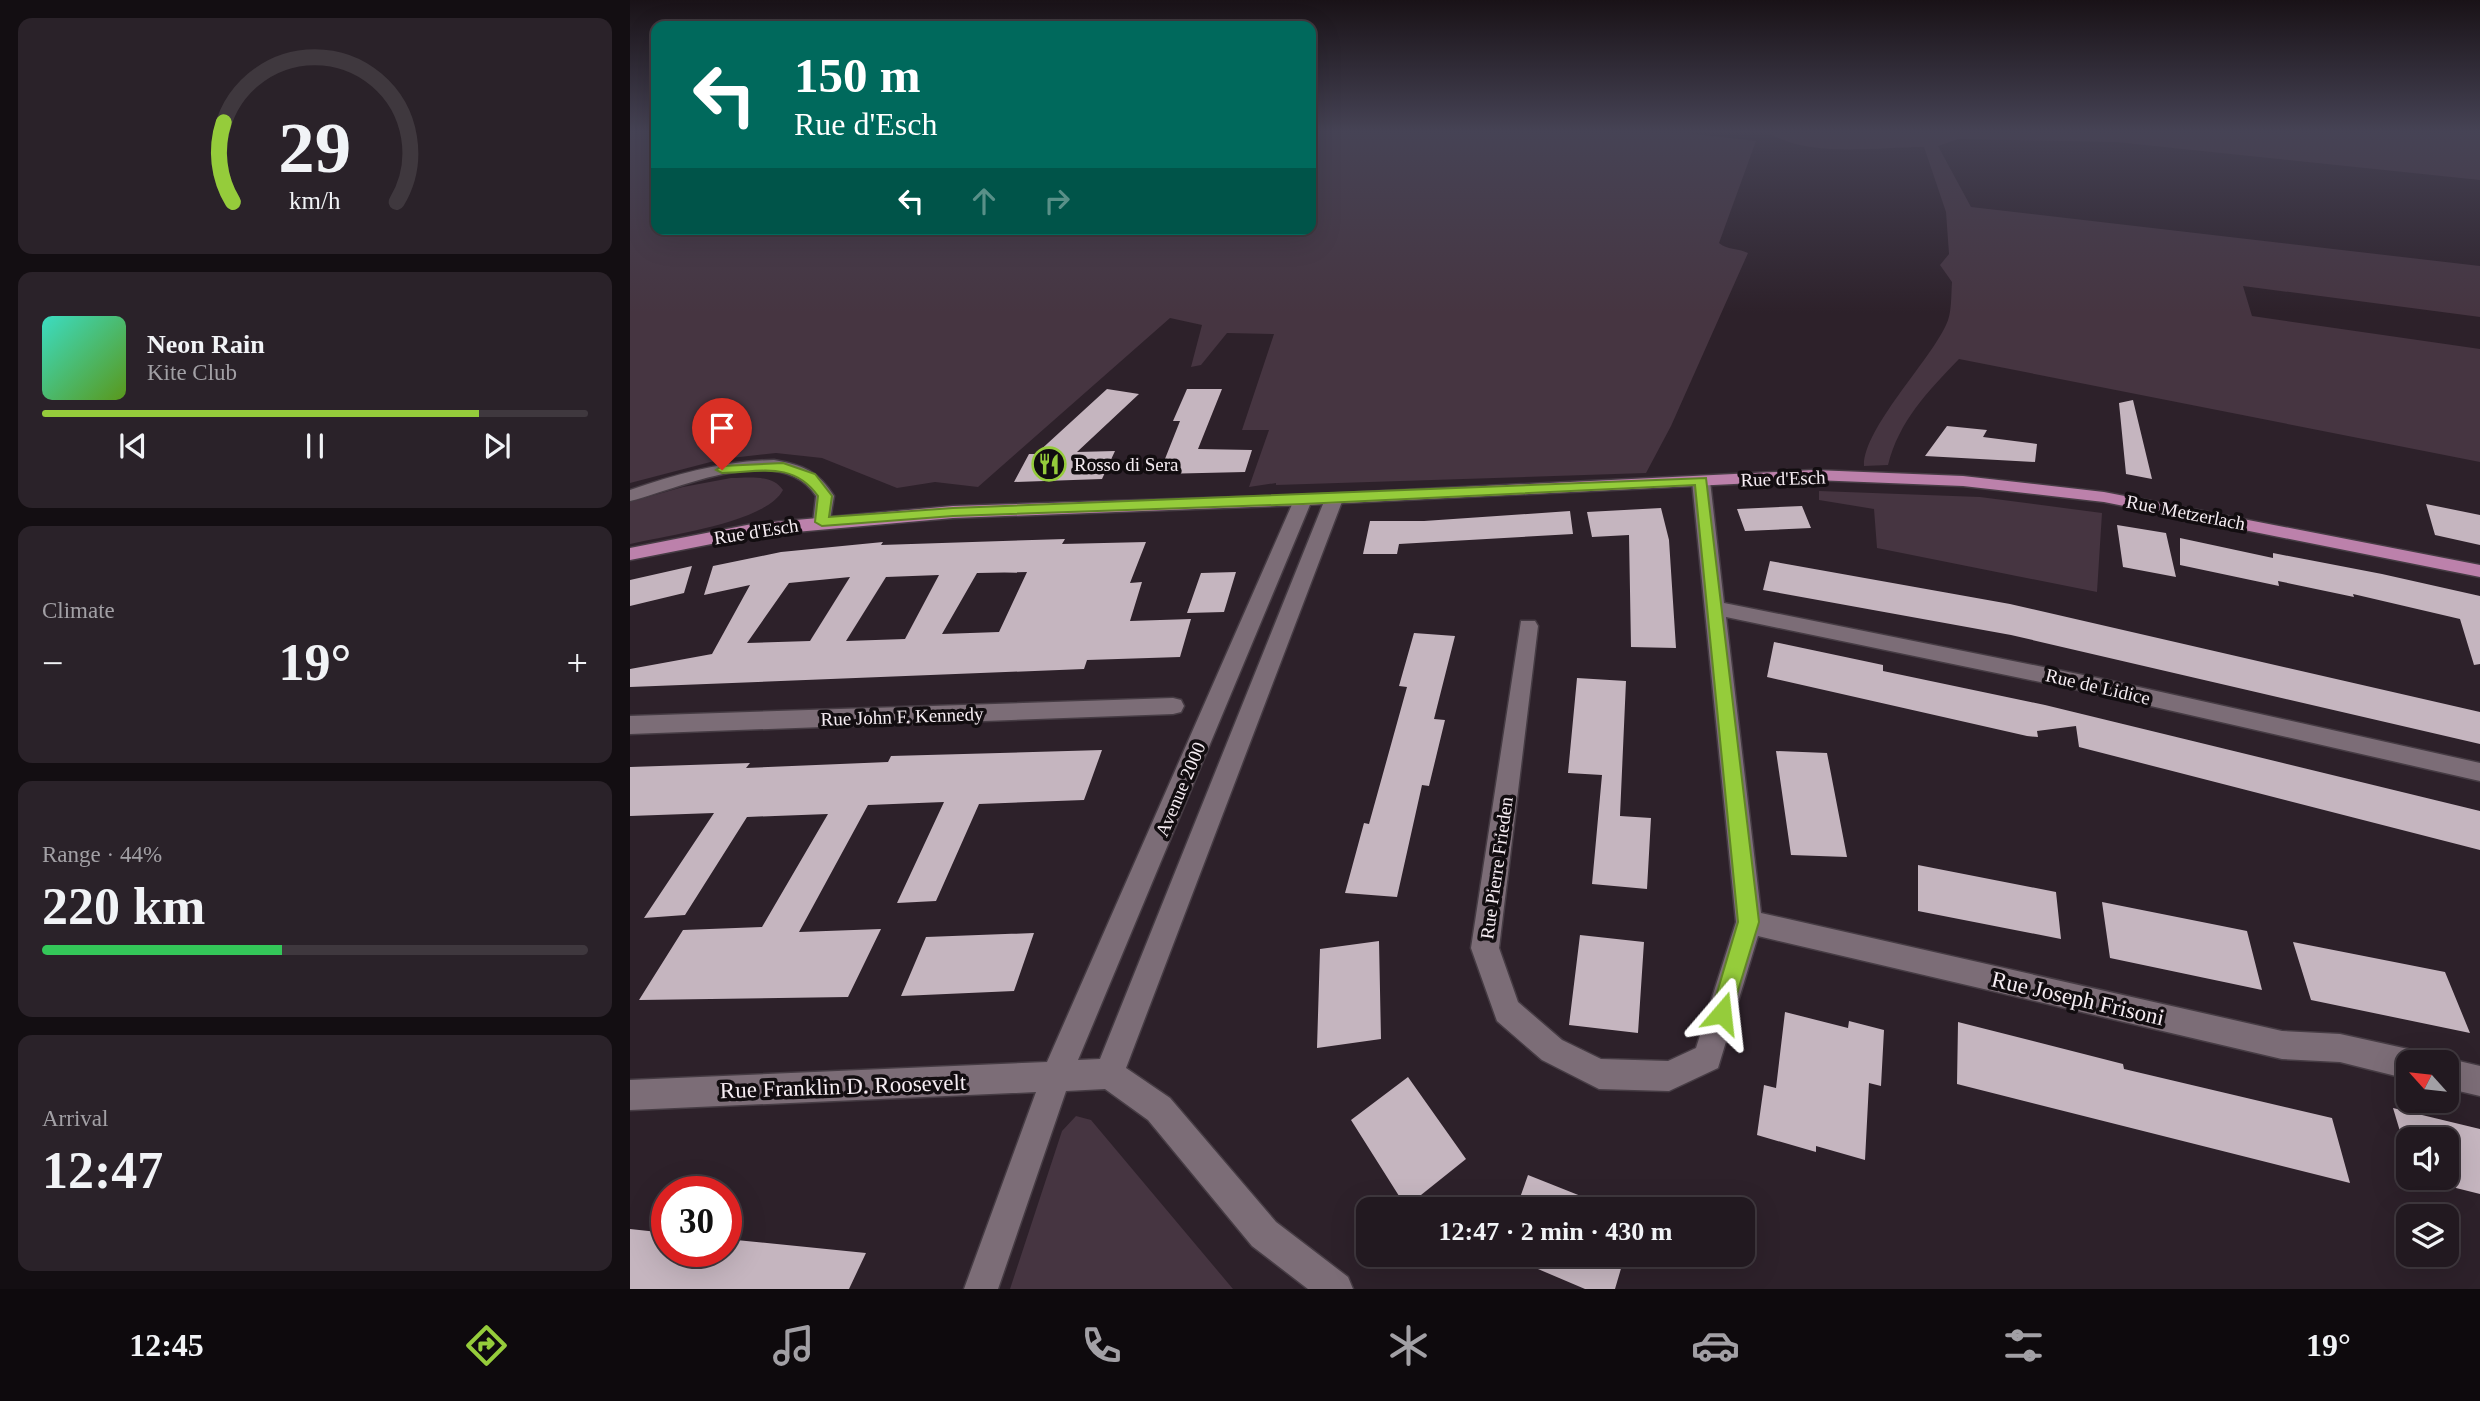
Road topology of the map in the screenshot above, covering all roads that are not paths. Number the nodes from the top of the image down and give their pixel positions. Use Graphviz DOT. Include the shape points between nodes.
graph roads {
  1 [pos="1889,477"];
  2 [pos="1701,481"];
  3 [pos="630,496"];
  4 [pos="1334,499"];
  5 [pos="1303,500"];
  6 [pos="822,522"];
  7 [pos="630,554"];
  8 [pos="2480,571"];
  9 [pos="1715,608"];
  10 [pos="1528,626"];
  11 [pos="1173,706"];
  12 [pos="630,725"];
  13 [pos="2480,772"];
  14 [pos="1749,922"];
  15 [pos="2396,1061"];
  16 [pos="1109,1074"];
  17 [pos="2459,1076"];
  18 [pos="1056,1077"];
  19 [pos="2480,1081"];
  20 [pos="630,1096"];
  21 [pos="981,1289"];
  22 [pos="1336,1289"];
  1 -- 2 [label="main road, Rue d'Esch" via="1814,475"];
  1 -- 8 [label="main road, Rue Metzerlach" via="2117,499"];
  2 -- 4 [label="main road, Rue d'Esch"];
  2 -- 9 [label="street, Rue Pierre Frieden"];
  3 -- 6 [label="street" via="705,472 783,467 811,477 825,496"];
  4 -- 5 [label="main road, Rue d'Esch"];
  4 -- 16 [label="street, Avenue 2000"];
  5 -- 6 [label="main road, Rue d'Esch" via="953,512"];
  5 -- 18 [label="street, Avenue 2000"];
  6 -- 7 [label="main road, Rue d'Esch" via="752,530"];
  9 -- 13 [label="street, Rue de Lidice" via="1990,662"];
  9 -- 14 [label="street, Rue Pierre Frieden"];
  10 -- 14 [label="street, Rue Pierre Frieden" via="1485,948 1507,1012 1552,1050 1599,1074 1669,1076 1709,1058"];
  11 -- 12 [label="street, Rue John F. Kennedy"];
  14 -- 15 [label="street, Rue Joseph Frisoni" via="2282,1045 2340,1048"];
  16 -- 18 [label="street, Rue Franklin D. Roosevelt"];
  16 -- 22 [label="street" via="1159,1109 1264,1234"];
  17 -- 19 [label="street"];
  18 -- 20 [label="street, Rue Franklin D. Roosevelt"];
  18 -- 21 [label="street, Avenue 2000"];
}
